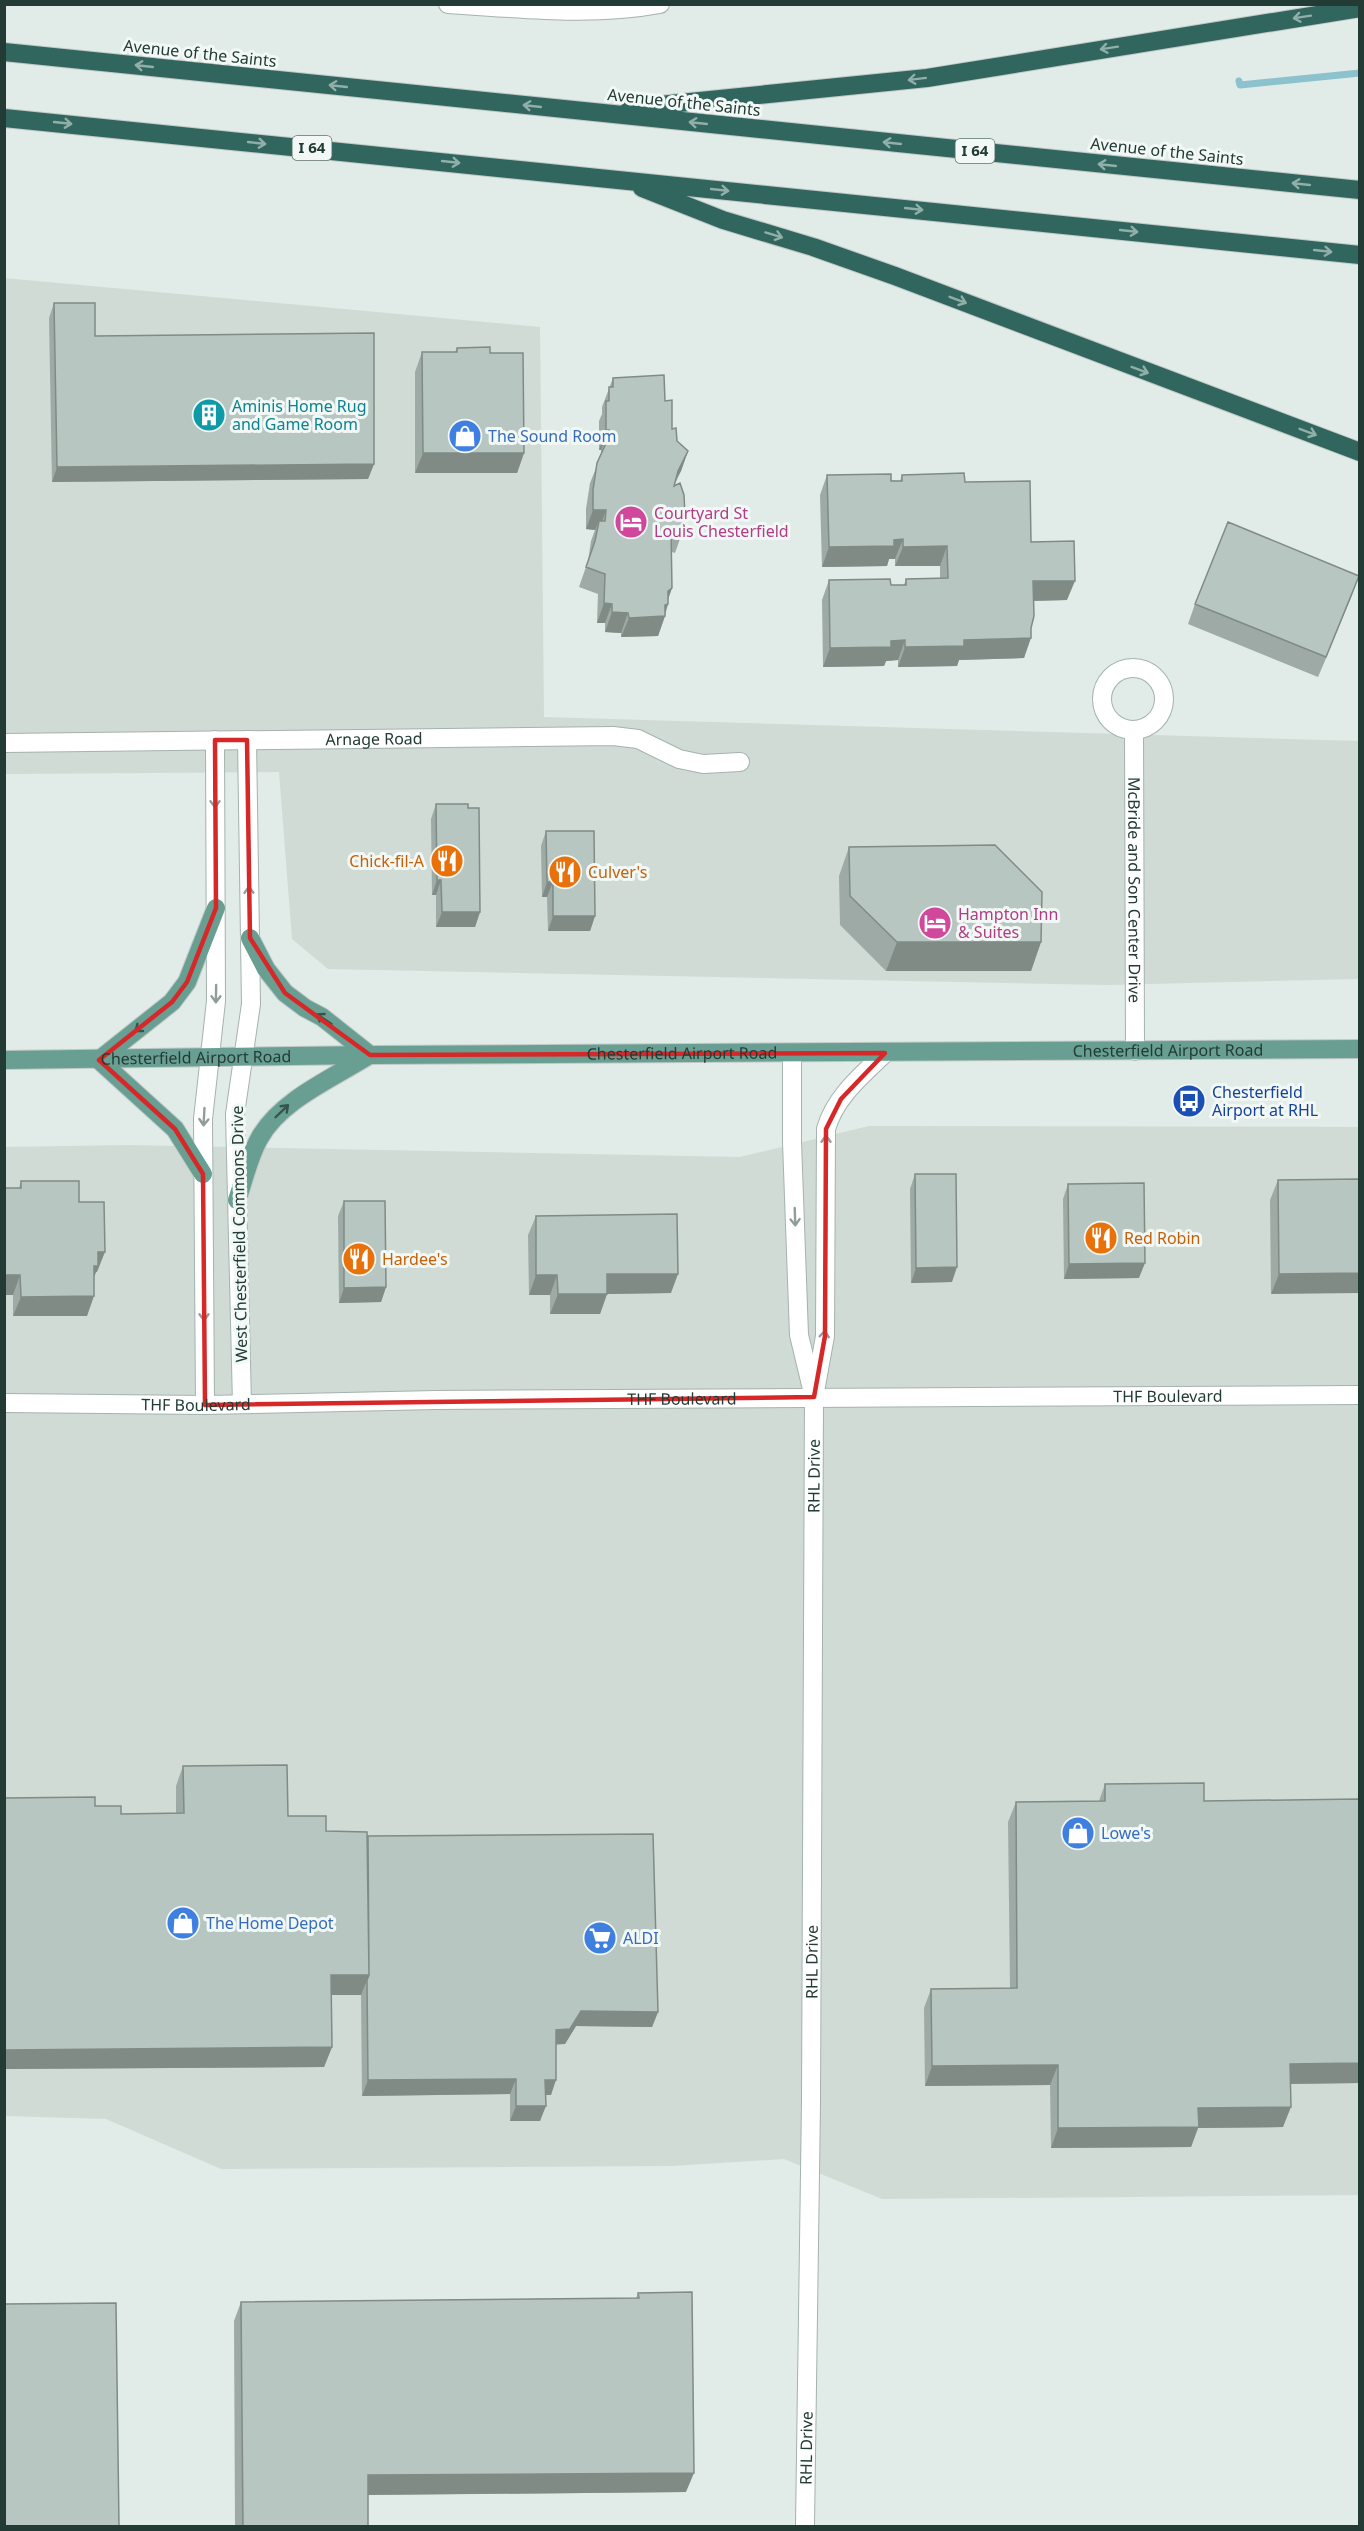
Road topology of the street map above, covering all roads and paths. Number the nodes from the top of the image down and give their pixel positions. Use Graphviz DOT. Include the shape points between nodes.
graph roads {
  1 [pos="448,4"];
  2 [pos="660,4"];
  3 [pos="1359,8"];
  4 [pos="4,52"];
  5 [pos="591,112"];
  6 [pos="4,118"];
  7 [pos="620,180"];
  8 [pos="1359,190"];
  9 [pos="1359,255"];
  10 [pos="1359,452"];
  11 [pos="1134,730"];
  12 [pos="215,740"];
  13 [pos="247,740"];
  14 [pos="4,743"];
  15 [pos="740,762"];
  16 [pos="216,908"];
  17 [pos="250,938"];
  18 [pos="1359,1050"];
  19 [pos="1135,1051"];
  20 [pos="792,1053"];
  21 [pos="885,1053"];
  22 [pos="370,1055"];
  23 [pos="244,1058"];
  24 [pos="209,1059"];
  25 [pos="4,1060"];
  26 [pos="99,1060"];
  27 [pos="203,1174"];
  28 [pos="237,1200"];
  29 [pos="1359,1395"];
  30 [pos="814,1397"];
  31 [pos="4,1403"];
  32 [pos="242,1404"];
  33 [pos="205,1405"];
  34 [pos="805,2526"];
  1 -- 2 [label="street" via="560,10 633,9"];
  3 -- 5 [label="highway, one-way" via="927,78"];
  5 -- 4 [label="highway, Avenue of the Saints / I 64, one-way"];
  8 -- 5 [label="highway, Avenue of the Saints / I 64, one-way"];
  6 -- 7 [label="highway, I 64, one-way"];
  7 -- 9 [label="highway, I 64, one-way"];
  7 -- 10 [label="highway, one-way" via="723,220 895,276"];
  11 -- 19 [label="street, McBride and Son Center Drive"];
  12 -- 13 [label="street, Arnage Road"];
  12 -- 14 [label="street, Arnage Road"];
  12 -- 16 [label="street, West Chesterfield Commons Drive, one-way"];
  13 -- 15 [label="street, Arnage Road" via="613,736 638,739 679,759 704,764"];
  17 -- 13 [label="street, West Chesterfield Commons Drive, one-way"];
  16 -- 24 [label="street, West Chesterfield Commons Drive, one-way" via="216,1001"];
  16 -- 26 [label="main road, one-way" via="187,982 172,1002"];
  22 -- 17 [label="main road, one-way" via="285,993 266,969"];
  17 -- 23 [label="street, West Chesterfield Commons Drive" via="251,1005"];
  18 -- 19 [label="main road, Chesterfield Airport Road"];
  19 -- 21 [label="main road, Chesterfield Airport Road"];
  20 -- 21 [label="main road, Chesterfield Airport Road"];
  20 -- 22 [label="main road, Chesterfield Airport Road"];
  20 -- 30 [label="street, RHL Drive, one-way" via="799,1335"];
  30 -- 21 [label="street, RHL Drive, one-way" via="825,1336 826,1129 841,1099"];
  22 -- 23 [label="main road, Chesterfield Airport Road"];
  28 -- 22 [label="main road, one-way" via="259,1139 274,1119 291,1102"];
  23 -- 24 [label="main road, Chesterfield Airport Road"];
  23 -- 28 [label="street, West Chesterfield Commons Drive" via="235,1114"];
  24 -- 26 [label="main road, Chesterfield Airport Road"];
  24 -- 27 [label="street, West Chesterfield Commons Drive, one-way"];
  25 -- 26 [label="main road, Chesterfield Airport Road"];
  26 -- 27 [label="main road" via="175,1129"];
  27 -- 33 [label="street, West Chesterfield Commons Drive, one-way"];
  28 -- 32 [label="street, West Chesterfield Commons Drive"];
  29 -- 30 [label="street, THF Boulevard"];
  30 -- 32 [label="street, THF Boulevard"];
  30 -- 34 [label="street, RHL Drive"];
  31 -- 33 [label="street, THF Boulevard"];
  32 -- 33 [label="street, THF Boulevard"];
}
